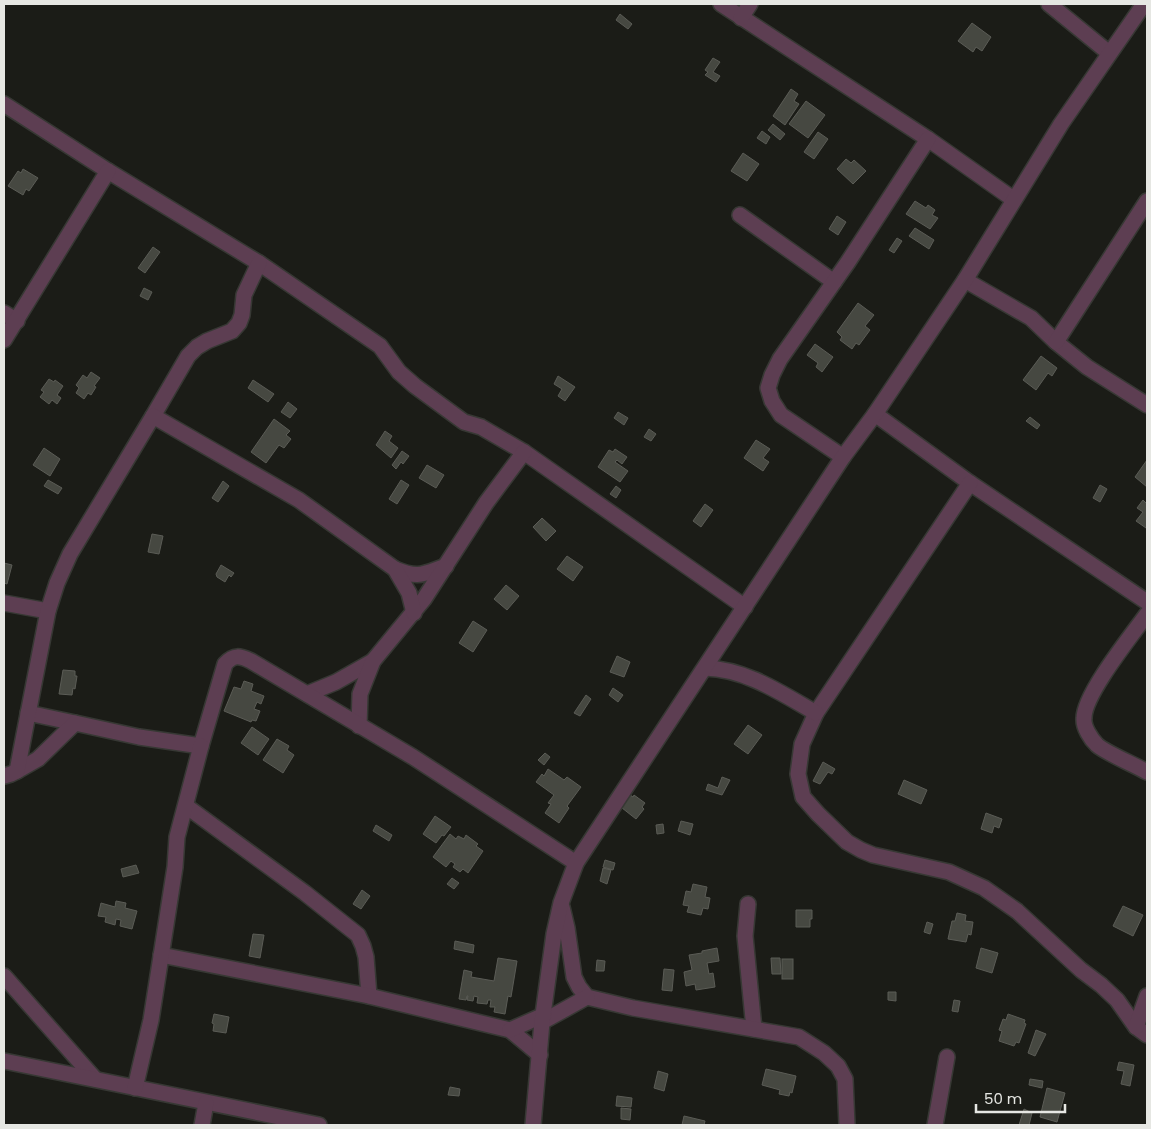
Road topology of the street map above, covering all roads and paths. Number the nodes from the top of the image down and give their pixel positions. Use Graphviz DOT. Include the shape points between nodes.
graph roads {
  1 [pos="721,4"];
  2 [pos="750,4"];
  3 [pos="1049,4"];
  4 [pos="1143,12"];
  5 [pos="741,18"];
  6 [pos="1109,53"];
  7 [pos="4,104"];
  8 [pos="928,139"];
  9 [pos="108,172"];
  10 [pos="1013,199"];
  11 [pos="1147,201"];
  12 [pos="740,215"];
  13 [pos="259,263"];
  14 [pos="965,280"];
  15 [pos="834,282"];
  16 [pos="10,317"];
  17 [pos="4,340"];
  18 [pos="1056,342"];
  19 [pos="1147,405"];
  20 [pos="875,414"];
  21 [pos="153,416"];
  22 [pos="524,452"];
  23 [pos="843,457"];
  24 [pos="970,483"];
  25 [pos="446,566"];
  26 [pos="395,569"];
  27 [pos="1147,602"];
  28 [pos="4,603"];
  29 [pos="745,607"];
  30 [pos="48,611"];
  31 [pos="414,613"];
  32 [pos="1147,614"];
  33 [pos="373,661"];
  34 [pos="705,668"];
  35 [pos="307,694"];
  36 [pos="28,713"];
  37 [pos="816,713"];
  38 [pos="75,723"];
  39 [pos="359,726"];
  40 [pos="201,746"];
  41 [pos="1147,772"];
  42 [pos="10,773"];
  43 [pos="186,806"];
  44 [pos="576,863"];
  45 [pos="560,903"];
  46 [pos="748,904"];
  47 [pos="161,955"];
  48 [pos="4,976"];
  49 [pos="369,996"];
  50 [pos="1147,996"];
  51 [pos="587,997"];
  52 [pos="543,1019"];
  53 [pos="754,1029"];
  54 [pos="510,1030"];
  55 [pos="1142,1031"];
  56 [pos="540,1055"];
  57 [pos="947,1057"];
  58 [pos="4,1061"];
  59 [pos="95,1079"];
  60 [pos="135,1088"];
  61 [pos="206,1103"];
  62 [pos="202,1125"];
  63 [pos="319,1125"];
  64 [pos="533,1125"];
  65 [pos="847,1125"];
  66 [pos="935,1125"];
  1 -- 5 [label="street"];
  2 -- 5 [label="street"];
  3 -- 6 [label="street"];
  4 -- 6 [label="street"];
  5 -- 8 [label="street"];
  6 -- 10 [label="street"];
  7 -- 9 [label="street"];
  8 -- 10 [label="street"];
  8 -- 15 [label="street"];
  9 -- 13 [label="street"];
  9 -- 16 [label="street"];
  10 -- 14 [label="street"];
  11 -- 18 [label="street"];
  12 -- 15 [label="street"];
  13 -- 21 [label="street" via="244,295 239,323 232,331 192,351"];
  13 -- 22 [label="street" via="380,346 399,372 464,422 481,427"];
  14 -- 18 [label="street" via="1031,318"];
  14 -- 20 [label="street"];
  15 -- 23 [label="street" via="780,359 768,388 781,415"];
  16 -- 17 [label="street"];
  18 -- 19 [label="street" via="1087,367"];
  20 -- 23 [label="street"];
  20 -- 24 [label="street"];
  21 -- 26 [label="street" via="300,500"];
  21 -- 30 [label="street" via="70,554"];
  22 -- 25 [label="street"];
  22 -- 29 [label="street"];
  23 -- 29 [label="street"];
  24 -- 27 [label="street"];
  24 -- 37 [label="street"];
  25 -- 26 [label="street" via="420,575"];
  25 -- 31 [label="street"];
  26 -- 31 [label="street" via="409,594"];
  28 -- 30 [label="street"];
  29 -- 34 [label="street"];
  30 -- 36 [label="street"];
  31 -- 33 [label="street"];
  32 -- 41 [label="street" via="1108,668 1090,699 1084,718 1089,734 1098,746"];
  33 -- 35 [label="street"];
  33 -- 39 [label="street" via="360,694"];
  34 -- 37 [label="street" via="739,672"];
  34 -- 44 [label="street"];
  35 -- 39 [label="street"];
  35 -- 40 [label="street" via="251,661 239,656 231,658 225,664"];
  36 -- 38 [label="street"];
  36 -- 42 [label="street"];
  37 -- 55 [label="street" via="802,744 798,774 803,797 818,814 847,842 861,850 949,872 984,888 1017,911 1117,1000"];
  38 -- 40 [label="street"];
  38 -- 42 [label="street" via="38,759"];
  39 -- 44 [label="street"];
  40 -- 43 [label="street"];
  43 -- 47 [label="street" via="177,837"];
  43 -- 49 [label="street" via="358,935 366,957"];
  44 -- 45 [label="street"];
  45 -- 51 [label="street" via="574,977"];
  45 -- 52 [label="street"];
  46 -- 53 [label="street" via="745,936"];
  47 -- 49 [label="street"];
  47 -- 60 [label="street" via="151,1020"];
  48 -- 59 [label="street"];
  49 -- 54 [label="street"];
  50 -- 55 [label="street"];
  51 -- 52 [label="street"];
  51 -- 53 [label="street"];
  52 -- 54 [label="street"];
  52 -- 56 [label="street"];
  53 -- 65 [label="street" via="799,1037 838,1066 845,1079"];
  54 -- 56 [label="street"];
  56 -- 64 [label="street"];
  57 -- 66 [label="street"];
  58 -- 59 [label="street"];
  59 -- 60 [label="street"];
  60 -- 61 [label="street"];
  61 -- 62 [label="street"];
  61 -- 63 [label="street"];
}
